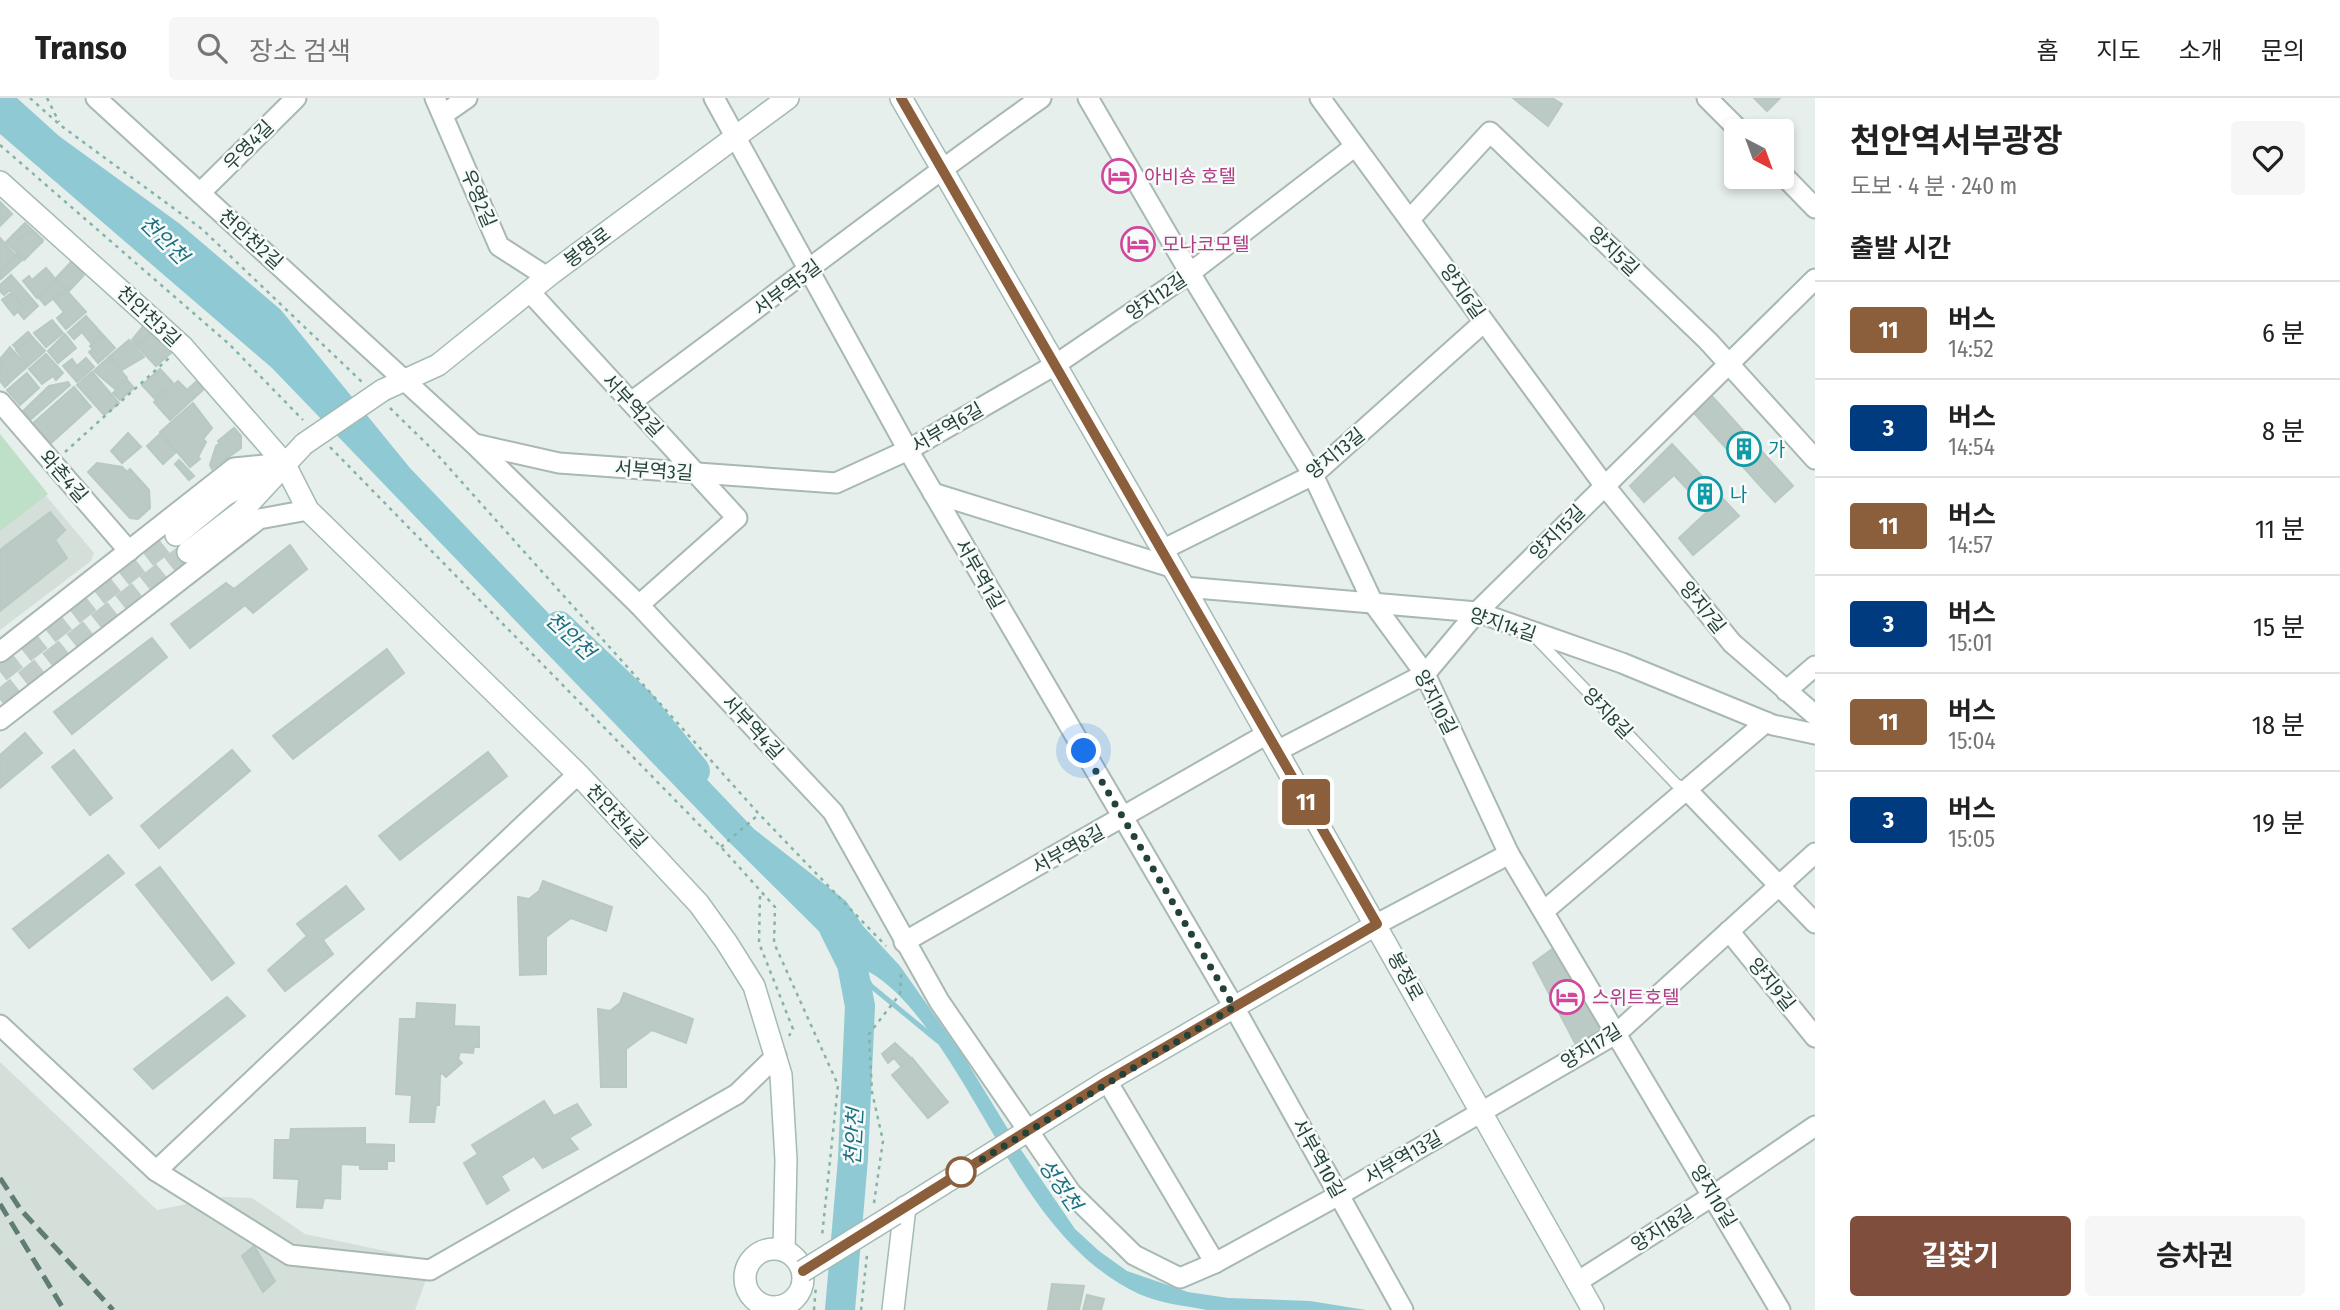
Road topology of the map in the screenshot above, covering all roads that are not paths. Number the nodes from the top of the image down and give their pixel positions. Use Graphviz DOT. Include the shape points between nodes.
graph roads {
  1 [pos="96,98"];
  2 [pos="296,98"];
  3 [pos="467,98"];
  4 [pos="715,98"];
  5 [pos="788,98"];
  6 [pos="901,98"];
  7 [pos="1041,98"];
  8 [pos="1088,98"];
  9 [pos="1707,98"];
  10 [pos="1326,100"];
  11 [pos="439,106"];
  12 [pos="1728,119"];
  13 [pos="736,137"];
  14 [pos="1354,147"];
  15 [pos="942,168"];
  16 [pos="0,182"];
  17 [pos="1794,186"];
  18 [pos="200,193"];
  19 [pos="1815,208"];
  20 [pos="1411,218"];
  21 [pos="811,270"];
  22 [pos="1190,273"];
  23 [pos="547,277"];
  24 [pos="1815,279"];
  25 [pos="529,291"];
  26 [pos="1484,321"];
  27 [pos="1728,363"];
  28 [pos="1055,365"];
  29 [pos="407,380"];
  30 [pos="0,402"];
  31 [pos="631,402"];
  32 [pos="474,444"];
  33 [pos="908,450"];
  34 [pos="1815,459"];
  35 [pos="284,463"];
  36 [pos="696,474"];
  37 [pos="1313,475"];
  38 [pos="836,483"];
  39 [pos="1604,485"];
  40 [pos="933,493"];
  41 [pos="308,510"];
  42 [pos="182,544"];
  43 [pos="129,551"];
  44 [pos="1166,559"];
  45 [pos="1184,587"];
  46 [pos="1373,603"];
  47 [pos="639,605"];
  48 [pos="1477,612"];
  49 [pos="1531,632"];
  50 [pos="0,652"];
  51 [pos="1815,666"];
  52 [pos="1425,674"];
  53 [pos="1786,691"];
  54 [pos="1815,715"];
  55 [pos="0,720"];
  56 [pos="1766,722"];
  57 [pos="1815,734"];
  58 [pos="1272,742"];
  59 [pos="579,774"];
  60 [pos="1687,790"];
  61 [pos="1123,818"];
  62 [pos="1815,853"];
  63 [pos="1509,854"];
  64 [pos="1780,885"];
  65 [pos="1544,911"];
  66 [pos="1815,923"];
  67 [pos="1377,924"];
  68 [pos="1729,931"];
  69 [pos="898,947"];
  70 [pos="1234,1007"];
  71 [pos="0,1025"];
  72 [pos="1617,1033"];
  73 [pos="1815,1037"];
  74 [pos="776,1056"];
  75 [pos="1107,1081"];
  76 [pos="1481,1111"];
  77 [pos="1815,1126"];
  78 [pos="1026,1131"];
  79 [pos="156,1171"];
  80 [pos="1339,1195"];
  81 [pos="1714,1195"];
  82 [pos="900,1211"];
  83 [pos="784,1250"];
  84 [pos="1215,1263"];
  85 [pos="803,1271"];
  86 [pos="1577,1282"];
  87 [pos="773,1309"];
  88 [pos="893,1310"];
  89 [pos="1403,1310"];
  90 [pos="1593,1310"];
  91 [pos="1780,1310"];
  1 -- 18 [label="street, 천안천2길"];
  2 -- 18 [label="street, 우영4길"];
  3 -- 11 [label="street"];
  4 -- 13 [label="street, 서부역1길"];
  5 -- 13 [label="street, 봉명로"];
  6 -- 15 [label="street, 봉정로"];
  7 -- 15 [label="street, 서부역5길"];
  8 -- 22 [label="street, 양지10길"];
  9 -- 12 [label="street"];
  10 -- 14 [label="street, 양지6길"];
  11 -- 23 [label="street, 우영2길" via="499,246"];
  13 -- 21 [label="street, 서부역1길"];
  13 -- 23 [label="street, 봉명로"];
  14 -- 20 [label="street, 양지6길"];
  14 -- 22 [label="street, 양지12길"];
  15 -- 21 [label="street, 서부역5길"];
  15 -- 28 [label="street, 봉정로"];
  16 -- 35 [label="street, 천안천3길" via="182,346"];
  17 -- 19 [label="street"];
  18 -- 29 [label="street, 천안천2길"];
  20 -- 26 [label="street, 양지6길"];
  20 -- 27 [label="street, 양지5길" via="1490,132"];
  21 -- 31 [label="street, 서부역5길"];
  21 -- 33 [label="street, 서부역1길"];
  22 -- 28 [label="street, 양지12길"];
  22 -- 37 [label="street, 양지10길"];
  23 -- 25 [label="street, 봉명로"];
  24 -- 27 [label="street, 양지15길"];
  25 -- 29 [label="street, 봉명로" via="438,365"];
  25 -- 31 [label="street, 서부역2길"];
  26 -- 37 [label="street, 양지13길"];
  26 -- 39 [label="street, 양지6길"];
  27 -- 34 [label="street, 양지5길"];
  27 -- 39 [label="street, 양지15길"];
  28 -- 33 [label="street, 서부역6길"];
  28 -- 44 [label="street, 봉정로"];
  29 -- 32 [label="street, 서부역4길"];
  29 -- 35 [label="street, 봉명로, bridge" via="377,392"];
  30 -- 43 [label="street, 와촌4길"];
  31 -- 36 [label="street, 서부역2길"];
  32 -- 36 [label="street, 서부역3길" via="559,463"];
  32 -- 47 [label="street, 서부역4길"];
  33 -- 38 [label="street, 서부역6길"];
  33 -- 40 [label="street, 서부역1길"];
  35 -- 41 [label="street, 천안천4길"];
  35 -- 42 [label="street, 봉명로" via="242,511"];
  35 -- 43 [label="street" via="234,468"];
  36 -- 38 [label="street, 서부역3길"];
  36 -- 47 [label="street, 서부역2길" via="737,518"];
  37 -- 44 [label="street, 양지13길"];
  37 -- 46 [label="street, 양지10길"];
  39 -- 48 [label="street, 양지15길"];
  39 -- 53 [label="street, 양지7길" via="1732,643"];
  40 -- 44 [label="street"];
  40 -- 61 [label="street, 서부역1길"];
  41 -- 55 [label="street" via="259,519"];
  41 -- 59 [label="street, 천안천4길"];
  43 -- 50 [label="street"];
  44 -- 45 [label="street, 봉정로"];
  45 -- 46 [label="street, 양지14길"];
  45 -- 58 [label="street, 봉정로"];
  46 -- 48 [label="street, 양지14길"];
  46 -- 52 [label="street, 양지10길"];
  47 -- 69 [label="street, 서부역4길" via="834,811"];
  48 -- 49 [label="street, 양지14길"];
  48 -- 52 [label="street, 양지15길"];
  49 -- 56 [label="street, 양지14길" via="1622,663"];
  49 -- 60 [label="lane, 양지8길" via="1676,784"];
  51 -- 53 [label="street"];
  52 -- 58 [label="street, 양지15길"];
  52 -- 63 [label="street, 양지10길"];
  53 -- 54 [label="street, 양지7길"];
  56 -- 57 [label="street, 양지14길"];
  56 -- 60 [label="street"];
  58 -- 61 [label="street, 서부역8길"];
  58 -- 67 [label="street, 봉정로"];
  59 -- 74 [label="street, 천안천4길" via="699,904 727,943 754,986"];
  59 -- 79 [label="street"];
  60 -- 64 [label="street, 양지8길"];
  60 -- 65 [label="street"];
  61 -- 69 [label="street, 서부역8길"];
  61 -- 70 [label="street, 서부역1길"];
  62 -- 64 [label="street, 양지17길"];
  63 -- 65 [label="street, 양지10길"];
  63 -- 67 [label="street"];
  64 -- 66 [label="street, 양지8길"];
  64 -- 68 [label="street, 양지17길"];
  65 -- 72 [label="street, 양지10길"];
  67 -- 70 [label="street"];
  67 -- 76 [label="street, 봉정로"];
  68 -- 72 [label="street, 양지17길"];
  68 -- 73 [label="street, 양지9길"];
  69 -- 78 [label="street, 서부역4길"];
  70 -- 75 [label="street"];
  70 -- 80 [label="street, 서부역10길"];
  71 -- 79 [label="street"];
  72 -- 76 [label="street, 양지17길"];
  72 -- 81 [label="street, 양지10길"];
  74 -- 79 [label="street" via="737,1094 430,1270 290,1255"];
  74 -- 83 [label="street, 천안천4길" via="786,1160"];
  75 -- 78 [label="street"];
  75 -- 84 [label="street"];
  76 -- 80 [label="street, 서부역13길"];
  76 -- 86 [label="street, 봉정로"];
  77 -- 81 [label="street, 양지18길"];
  78 -- 82 [label="street"];
  78 -- 84 [label="street, 서부역4길" via="1071,1193 1135,1255 1180,1278"];
  80 -- 84 [label="street, 서부역13길"];
  80 -- 89 [label="street, 서부역10길"];
  81 -- 86 [label="street, 양지18길"];
  81 -- 91 [label="street, 양지10길"];
  82 -- 85 [label="street, bridge"];
  82 -- 88 [label="street"];
  83 -- 85 [label="street"];
  83 -- 87 [label="street" via="764,1250 745,1273 755,1301"];
  85 -- 87 [label="street" via="797,1296"];
  86 -- 90 [label="street, 봉정로"];
}
